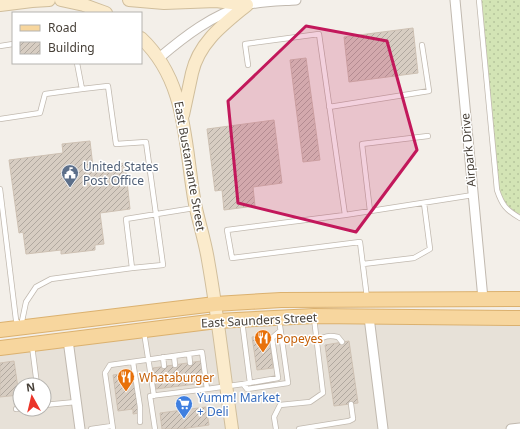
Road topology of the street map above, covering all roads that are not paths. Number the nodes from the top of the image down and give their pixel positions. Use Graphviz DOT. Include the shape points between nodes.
graph roads {
  1 [pos="48,0"];
  2 [pos="61,0"];
  3 [pos="129,0"];
  4 [pos="296,0"];
  5 [pos="454,0"];
  6 [pos="479,0"];
  7 [pos="0,5"];
  8 [pos="247,5"];
  9 [pos="103,12"];
  10 [pos="142,39"];
  11 [pos="12,44"];
  12 [pos="422,45"];
  13 [pos="0,46"];
  14 [pos="159,58"];
  15 [pos="77,64"];
  16 [pos="248,65"];
  17 [pos="82,89"];
  18 [pos="329,107"];
  19 [pos="182,118"];
  20 [pos="0,119"];
  21 [pos="428,136"];
  22 [pos="0,189"];
  23 [pos="473,195"];
  24 [pos="424,203"];
  25 [pos="196,208"];
  26 [pos="370,211"];
  27 [pos="156,214"];
  28 [pos="345,216"];
  29 [pos="520,218"];
  30 [pos="363,264"];
  31 [pos="132,268"];
  32 [pos="367,299"];
  33 [pos="482,299"];
  34 [pos="520,300"];
  35 [pos="215,304"];
  36 [pos="314,316"];
  37 [pos="369,317"];
  38 [pos="520,318"];
  39 [pos="242,320"];
  40 [pos="217,321"];
  41 [pos="279,325"];
  42 [pos="21,327"];
  43 [pos="0,330"];
  44 [pos="144,330"];
  45 [pos="0,339"];
  46 [pos="68,340"];
  47 [pos="317,340"];
  48 [pos="342,342"];
  49 [pos="32,344"];
  50 [pos="0,348"];
  51 [pos="189,354"];
  52 [pos="174,356"];
  53 [pos="163,357"];
  54 [pos="148,359"];
  55 [pos="133,362"];
  56 [pos="190,363"];
  57 [pos="175,365"];
  58 [pos="164,366"];
  59 [pos="36,377"];
  60 [pos="250,383"];
  61 [pos="194,384"];
  62 [pos="243,384"];
  63 [pos="179,386"];
  64 [pos="226,386"];
  65 [pos="167,388"];
  66 [pos="207,389"];
  67 [pos="195,390"];
  68 [pos="180,392"];
  69 [pos="168,394"];
  70 [pos="154,396"];
  71 [pos="76,402"];
  72 [pos="52,404"];
  73 [pos="351,404"];
  74 [pos="140,422"];
  75 [pos="113,427"];
  76 [pos="520,428"];
  77 [pos="80,429"];
  78 [pos="91,429"];
  79 [pos="155,429"];
  80 [pos="232,429"];
  81 [pos="276,429"];
  82 [pos="299,429"];
  83 [pos="383,429"];
  84 [pos="511,429"];
  1 -- 7 [label="main road"];
  2 -- 9 [label="main road"];
  3 -- 8 [label="main road" via="164,3 216,1"];
  4 -- 8 [label="street"];
  5 -- 23 [label="street, Airpark Drive"];
  6 -- 29 [label="lane" via="497,190 501,203 509,212"];
  8 -- 14 [label="street" via="212,18"];
  8 -- 19 [label="main road" via="219,27 202,49 192,72"];
  10 -- 14 [label="main road, East Bustamante Street"];
  11 -- 13 [label="lane"];
  12 -- 18 [label="lane" via="429,91"];
  14 -- 19 [label="main road, East Bustamante Street" via="172,82"];
  15 -- 17 [label="lane"];
  16 -- 18 [label="lane" via="245,44 319,34"];
  17 -- 20 [label="lane" via="45,94 40,113"];
  17 -- 27 [label="lane" via="108,86 116,144 146,142"];
  18 -- 28 [label="lane"];
  19 -- 25 [label="main road, East Bustamante Street"];
  21 -- 26 [label="lane" via="362,144"];
  22 -- 42 [label="lane" via="16,320"];
  23 -- 24 [label="lane"];
  23 -- 33 [label="street, Airpark Drive"];
  24 -- 26 [label="lane"];
  24 -- 30 [label="lane" via="430,249 414,258"];
  25 -- 27 [label="lane"];
  25 -- 35 [label="main road, East Bustamante Street"];
  26 -- 28 [label="lane"];
  27 -- 31 [label="lane" via="126,219"];
  27 -- 31 [label="lane" via="163,265"];
  28 -- 30 [label="lane" via="227,230 232,258 360,242"];
  30 -- 32 [label="lane"];
  31 -- 42 [label="lane" via="51,278 36,287 26,302"];
  32 -- 33 [label="main road, East Saunders Street"];
  32 -- 35 [label="main road, East Saunders Street"];
  33 -- 34 [label="main road, East Saunders Street"];
  35 -- 40 [label="main road, East Bustamante Street"];
  35 -- 42 [label="main road, East Saunders Street"];
  36 -- 37 [label="main road, East Saunders Street"];
  36 -- 41 [label="main road, East Saunders Street"];
  36 -- 47 [label="lane"];
  37 -- 38 [label="main road, East Saunders Street"];
  37 -- 83 [label="street"];
  39 -- 40 [label="main road, East Saunders Street"];
  39 -- 41 [label="main road, East Saunders Street"];
  39 -- 60 [label="lane"];
  40 -- 44 [label="main road, East Saunders Street"];
  40 -- 64 [label="main road, East Bustamante Street"];
  41 -- 60 [label="lane" via="272,338 278,378"];
  41 -- 62 [label="lane" via="288,383 247,389"];
  42 -- 43 [label="main road, East Saunders Street"];
  42 -- 45 [label="main road" via="11,338"];
  44 -- 46 [label="main road, East Saunders Street"];
  44 -- 54 [label="lane"];
  46 -- 49 [label="main road, East Saunders Street"];
  46 -- 71 [label="street"];
  47 -- 48 [label="lane" via="332,336 338,337"];
  47 -- 81 [label="lane" via="323,393 310,402 280,405 274,417"];
  49 -- 50 [label="main road, East Saunders Street"];
  49 -- 59 [label="lane"];
  51 -- 52 [label="lane"];
  51 -- 56 [label="lane"];
  51 -- 66 [label="lane" via="202,352"];
  52 -- 53 [label="lane"];
  52 -- 57 [label="lane"];
  53 -- 54 [label="lane"];
  53 -- 58 [label="lane"];
  54 -- 55 [label="lane"];
  54 -- 70 [label="lane"];
  55 -- 74 [label="lane"];
  55 -- 75 [label="lane" via="110,365 105,373"];
  60 -- 62 [label="lane"];
  61 -- 67 [label="lane"];
  62 -- 64 [label="lane"];
  63 -- 68 [label="lane"];
  64 -- 66 [label="lane"];
  64 -- 80 [label="main road, East Bustamante Street"];
  65 -- 69 [label="lane"];
  66 -- 67 [label="lane"];
  67 -- 68 [label="lane"];
  68 -- 69 [label="lane"];
  69 -- 70 [label="lane"];
  70 -- 79 [label="lane" via="150,396"];
  71 -- 72 [label="lane"];
  71 -- 77 [label="street"];
  73 -- 82 [label="lane" via="353,419 349,422"];
  75 -- 78 [label="lane"];
  76 -- 84 [label="street"];
}
